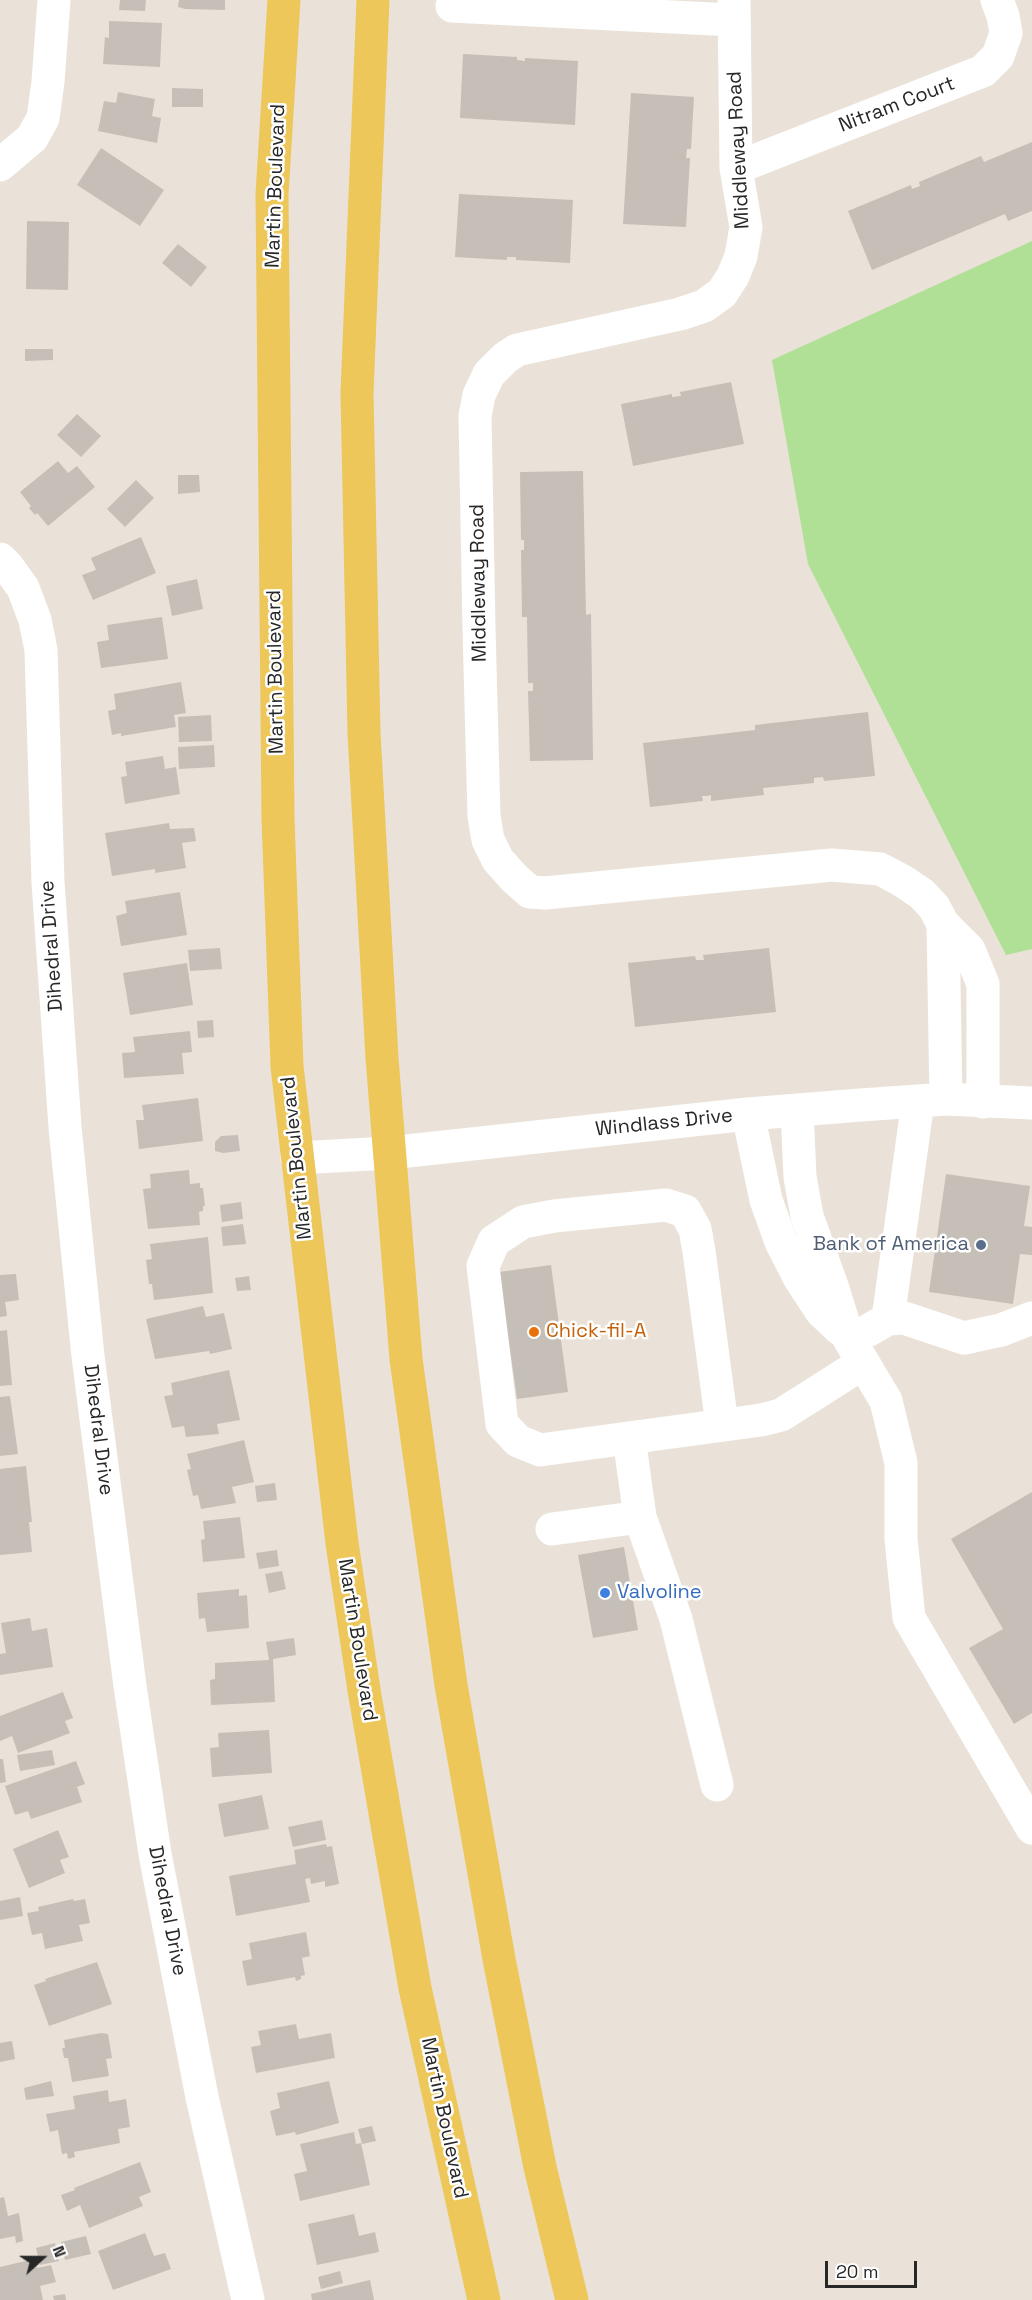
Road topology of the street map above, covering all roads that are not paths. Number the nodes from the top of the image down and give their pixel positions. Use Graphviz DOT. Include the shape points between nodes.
graph roads {
  1 [pos="54,0"];
  2 [pos="284,0"];
  3 [pos="373,0"];
  4 [pos="997,0"];
  5 [pos="452,6"];
  6 [pos="733,10"];
  7 [pos="0,165"];
  8 [pos="736,168"];
  9 [pos="0,560"];
  10 [pos="943,924"];
  11 [pos="932,1100"];
  12 [pos="983,1102"];
  13 [pos="1032,1103"];
  14 [pos="797,1110"];
  15 [pos="748,1114"];
  16 [pos="389,1153"];
  17 [pos="297,1158"];
  18 [pos="1032,1318"];
  19 [pos="888,1319"];
  20 [pos="855,1350"];
  21 [pos="722,1425"];
  22 [pos="628,1438"];
  23 [pos="640,1517"];
  24 [pos="552,1529"];
  25 [pos="717,1785"];
  26 [pos="1032,1828"];
  27 [pos="248,2300"];
  28 [pos="484,2300"];
  29 [pos="572,2300"];
  1 -- 7 [label="street" via="43,118 32,138"];
  2 -- 17 [label="main road, Martin Boulevard" via="272,194 274,462 278,818 287,1066"];
  3 -- 16 [label="main road" via="357,393 364,733"];
  4 -- 8 [label="street, Nitram Court" via="1006,33 998,56 983,71"];
  5 -- 6 [label="street"];
  6 -- 8 [label="street, Middleway Road"];
  8 -- 10 [label="street, Middleway Road" via="746,227 741,256 722,293 704,306 680,314 518,350 489,374 479,395 475,416 479,628 484,816 489,840 498,860 530,892 832,865 860,866 880,869 922,894"];
  9 -- 27 [label="street, Dihedral Drive" via="23,588 41,650 48,882 65,1127 88,1356 130,1686 158,1866 202,2097"];
  10 -- 11 [label="street"];
  10 -- 12 [label="street, Middleway Road" via="969,951 983,984"];
  11 -- 12 [label="street, Windlass Drive"];
  11 -- 14 [label="street, Windlass Drive"];
  11 -- 19 [label="street"];
  12 -- 13 [label="street, Windlass Drive"];
  14 -- 15 [label="street, Windlass Drive"];
  14 -- 20 [label="street" via="800,1177 807,1216"];
  15 -- 16 [label="street, Windlass Drive"];
  15 -- 20 [label="street" via="766,1200 781,1242 821,1311"];
  16 -- 17 [label="street, Windlass Drive"];
  16 -- 29 [label="main road" via="406,1359 451,1685 499,1959 540,2167"];
  17 -- 28 [label="main road, Martin Boulevard" via="342,1543 364,1690 415,1988"];
  18 -- 19 [label="street" via="964,1338 904,1318"];
  19 -- 20 [label="street" via="869,1330"];
  20 -- 21 [label="street" via="781,1414"];
  20 -- 26 [label="street" via="886,1401 901,1463 901,1539 909,1618"];
  21 -- 22 [label="street"];
  21 -- 22 [label="street" via="699,1251 695,1229 685,1211 666,1205 523,1222 494,1241 483,1266 502,1424 518,1441 540,1450"];
  22 -- 23 [label="street"];
  23 -- 24 [label="street"];
  23 -- 25 [label="street" via="676,1619"];
}
